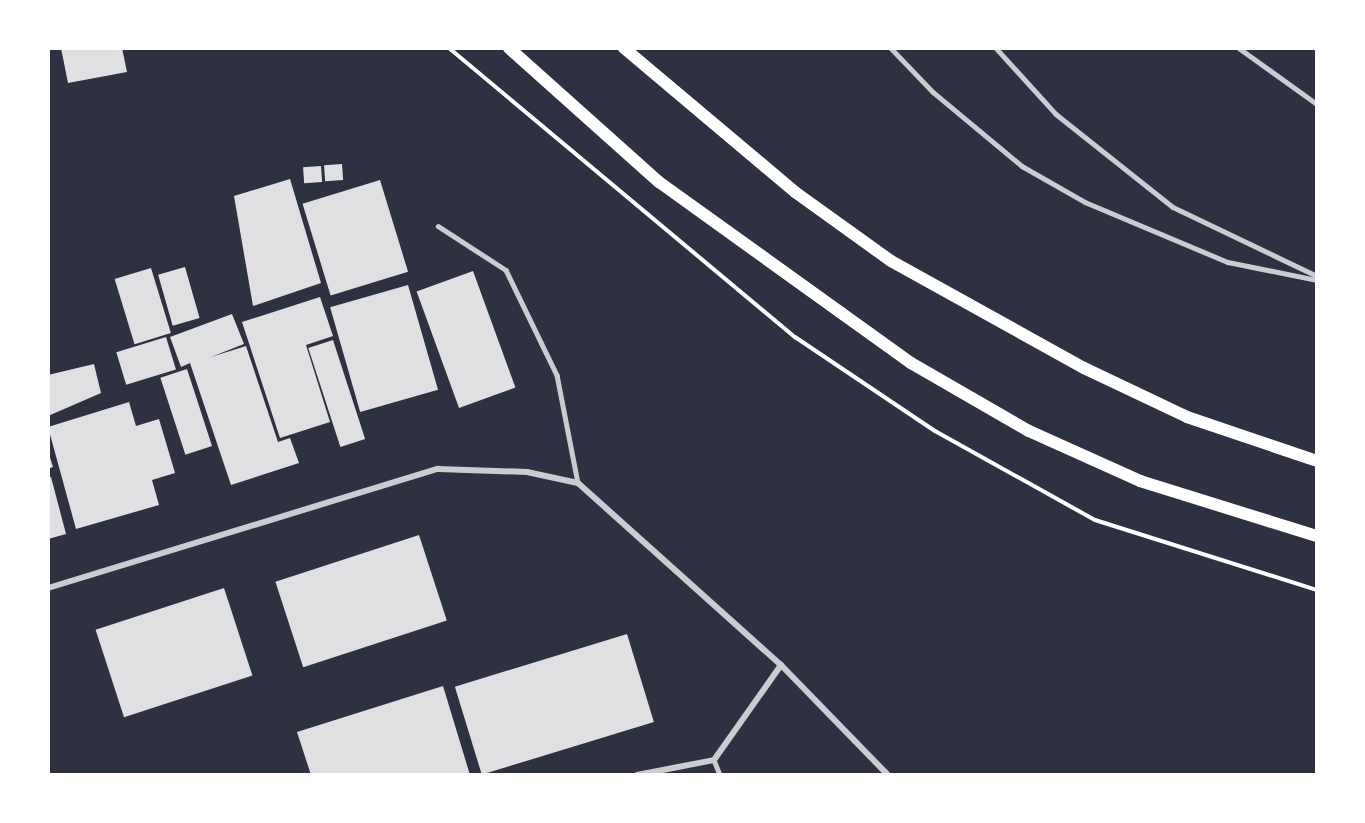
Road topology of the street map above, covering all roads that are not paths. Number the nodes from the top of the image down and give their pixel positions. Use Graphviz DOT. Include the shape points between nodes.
graph roads {
  1 [pos="509,48"];
  2 [pos="624,48"];
  3 [pos="891,48"];
  4 [pos="996,48"];
  5 [pos="1239,48"];
  6 [pos="1317,104"];
  7 [pos="438,226"];
  8 [pos="1317,278"];
  9 [pos="1317,461"];
  10 [pos="578,483"];
  11 [pos="1317,536"];
  12 [pos="48,588"];
  13 [pos="781,665"];
  14 [pos="714,760"];
  15 [pos="637,775"];
  16 [pos="720,775"];
  17 [pos="888,775"];
  1 -- 11 [label="main road" via="659,182 911,363 1029,431 1140,481"];
  2 -- 9 [label="main road" via="795,192 891,261 1084,368 1187,417"];
  3 -- 8 [label="lane" via="933,92 1022,166 1085,202 1228,262"];
  4 -- 8 [label="lane" via="1056,114 1173,207"];
  5 -- 6 [label="lane"];
  7 -- 10 [label="lane" via="506,270 557,375"];
  10 -- 12 [label="street" via="527,472 438,469"];
  10 -- 13 [label="street"];
  13 -- 14 [label="street"];
  13 -- 17 [label="street"];
  14 -- 15 [label="street"];
  14 -- 16 [label="lane"];
}
